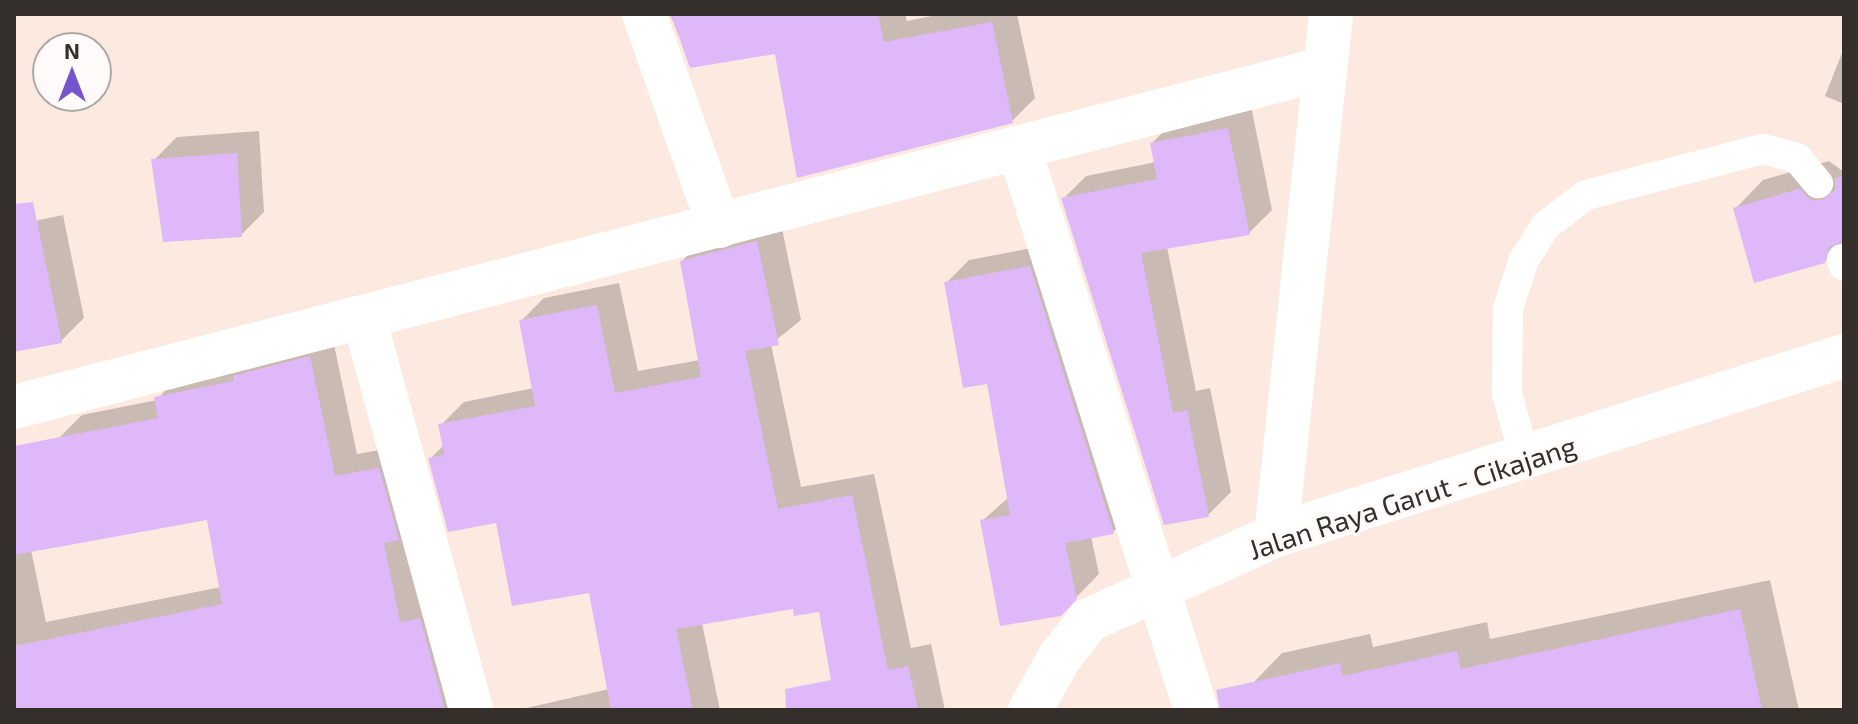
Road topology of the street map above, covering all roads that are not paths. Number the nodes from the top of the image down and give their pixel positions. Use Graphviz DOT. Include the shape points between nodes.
graph roads {
  1 [pos="644,14"];
  2 [pos="1331,14"];
  3 [pos="1323,69"];
  4 [pos="1019,148"];
  5 [pos="1818,183"];
  6 [pos="719,226"];
  7 [pos="364,318"];
  8 [pos="1844,356"];
  9 [pos="14,407"];
  10 [pos="1525,459"];
  11 [pos="1276,535"];
  12 [pos="1160,590"];
  13 [pos="471,710"];
  14 [pos="1030,710"];
  15 [pos="1196,710"];
  1 -- 6 [label="street"];
  2 -- 3 [label="street"];
  3 -- 4 [label="street"];
  3 -- 11 [label="street"];
  4 -- 6 [label="street"];
  4 -- 12 [label="street"];
  5 -- 10 [label="lane" via="1797,158 1763,149 1586,195 1545,226 1524,260 1508,308 1507,393"];
  6 -- 7 [label="street"];
  7 -- 9 [label="street"];
  7 -- 13 [label="street"];
  8 -- 10 [label="street, Jalan Raya Garut - Cikajang"];
  10 -- 11 [label="street, Jalan Raya Garut - Cikajang"];
  11 -- 12 [label="street, Jalan Raya Garut - Cikajang"];
  12 -- 14 [label="street, Jalan Raya Garut - Cikajang" via="1089,620"];
  12 -- 15 [label="street"];
}
